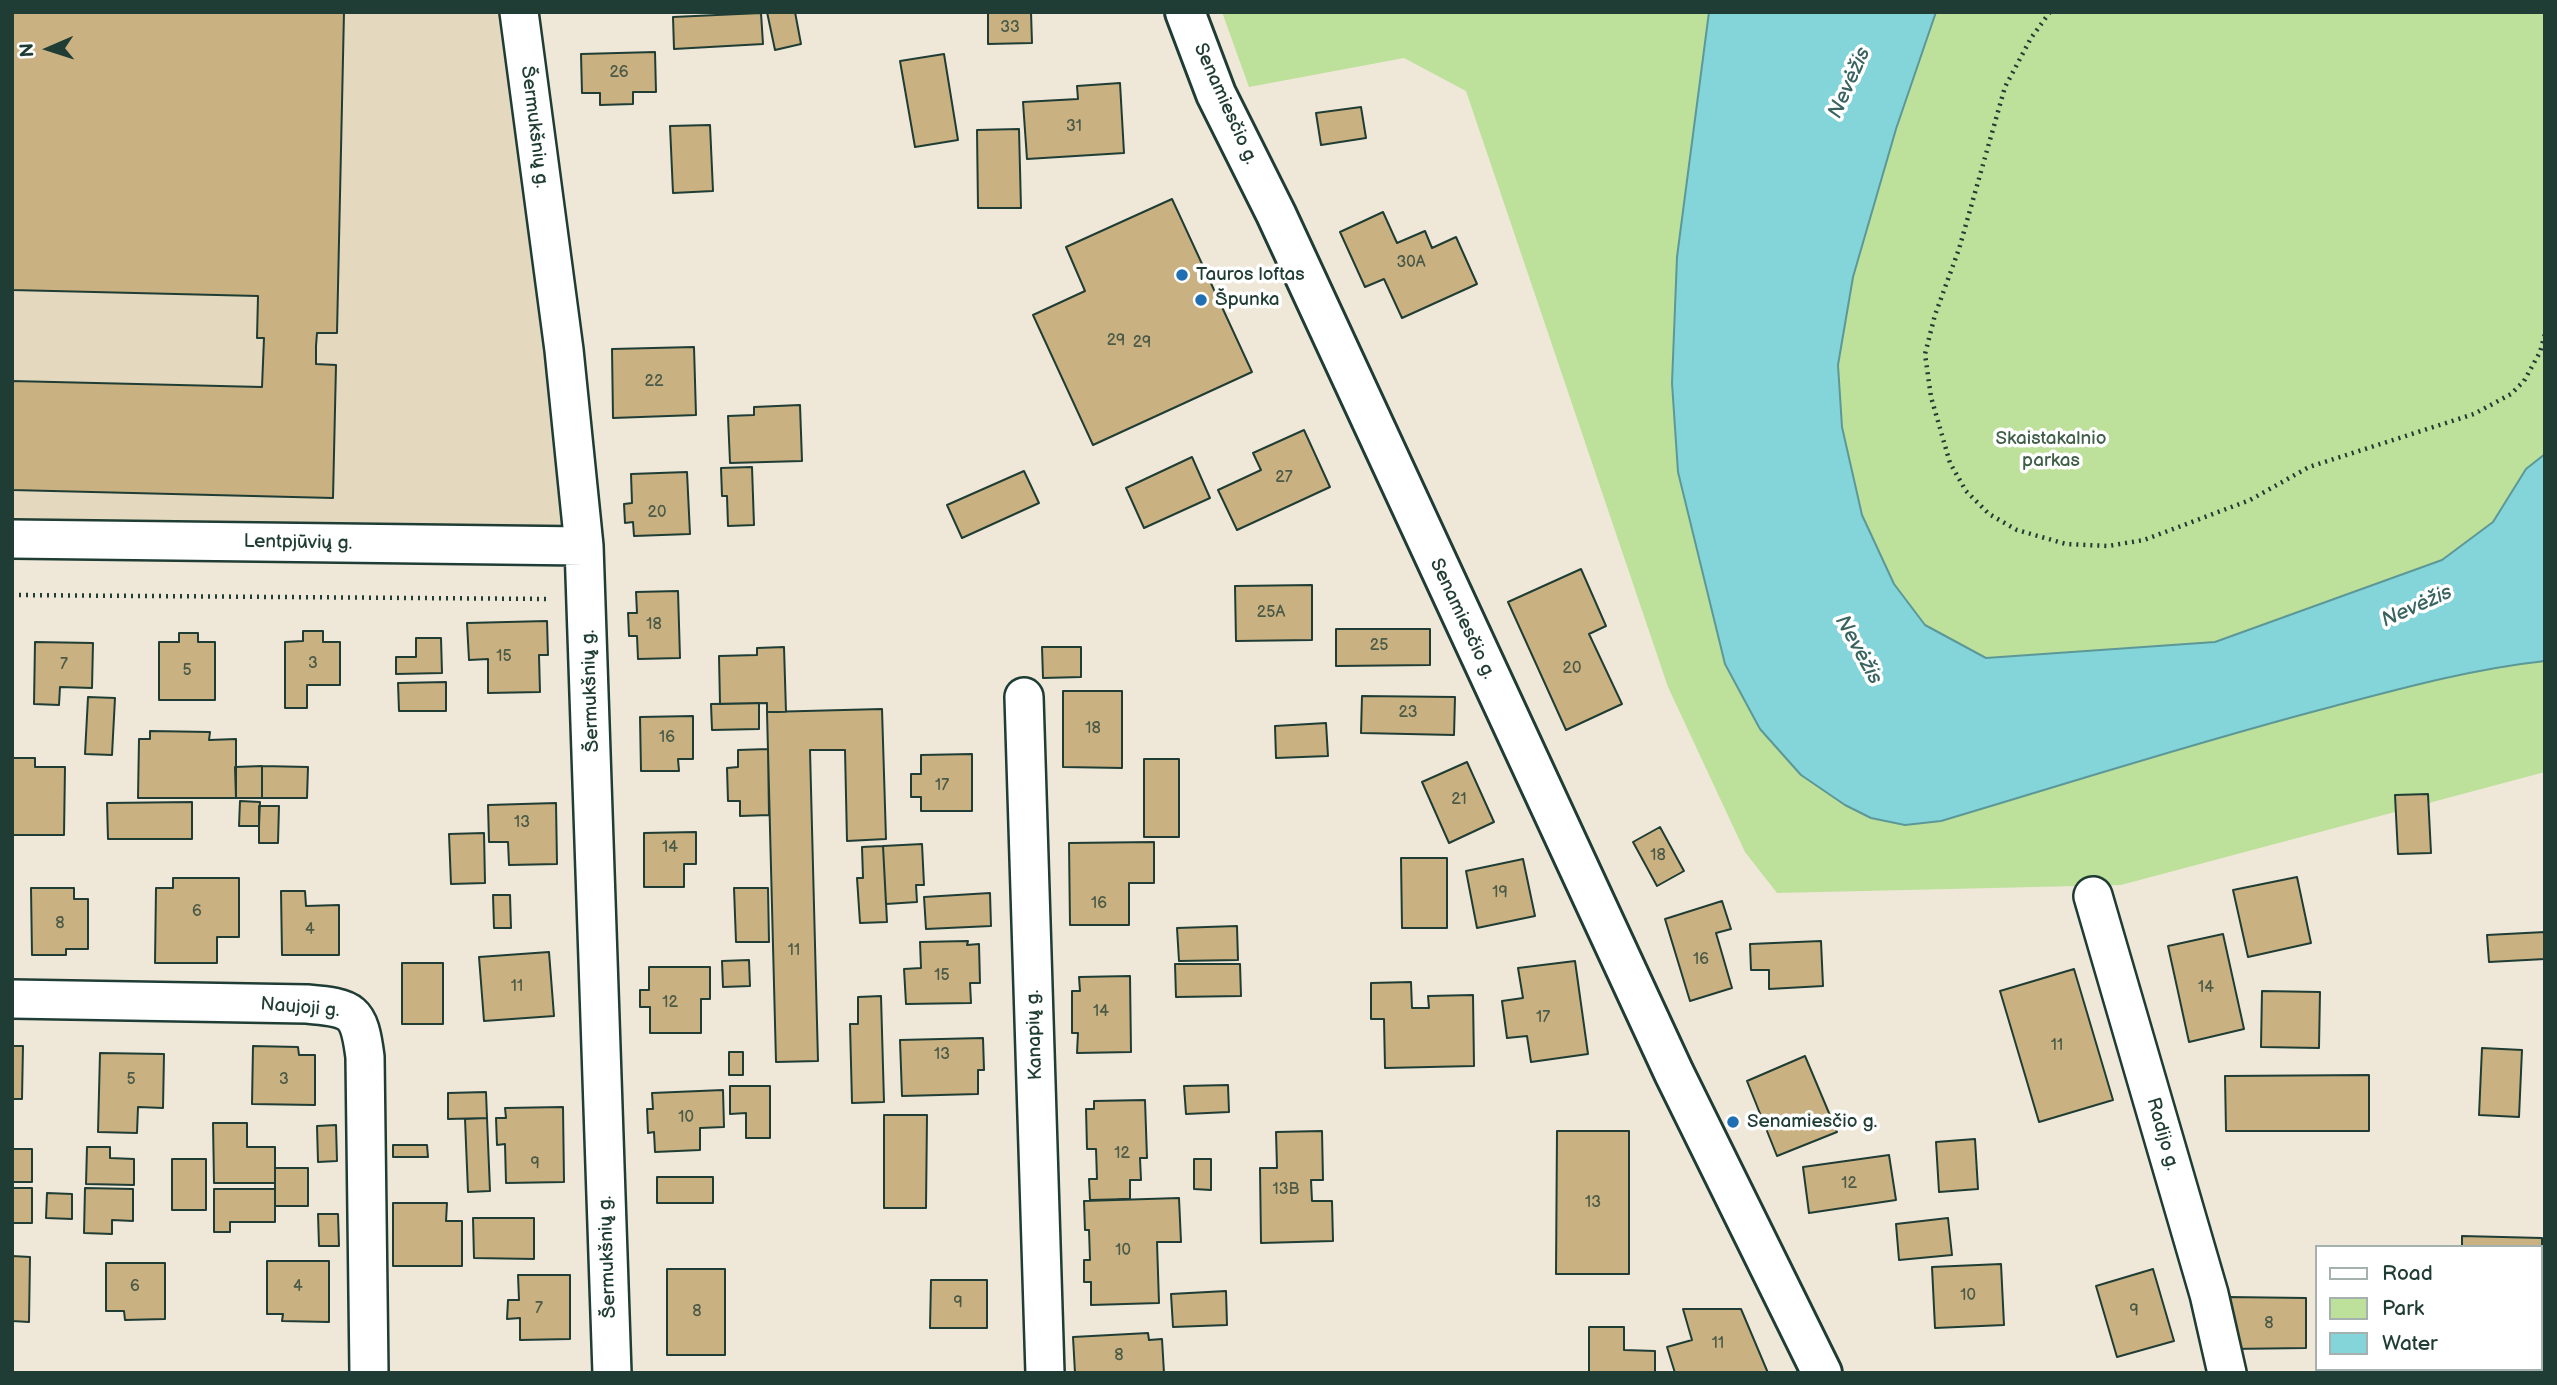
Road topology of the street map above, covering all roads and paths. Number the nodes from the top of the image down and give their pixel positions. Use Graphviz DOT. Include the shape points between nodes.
graph roads {
  1 [pos="519,12"];
  2 [pos="1185,12"];
  3 [pos="2050,12"];
  4 [pos="2545,334"];
  5 [pos="12,539"];
  6 [pos="584,546"];
  7 [pos="12,595"];
  8 [pos="588,600"];
  9 [pos="1024,697"];
  10 [pos="2093,896"];
  11 [pos="12,999"];
  12 [pos="369,1373"];
  13 [pos="612,1373"];
  14 [pos="1045,1373"];
  15 [pos="1822,1373"];
  16 [pos="2227,1373"];
  1 -- 6 [label="street, Šermukšnių g." via="564,350"];
  2 -- 15 [label="main road, Senamiesčio g." via="1216,94 1276,214 1656,1035"];
  3 -- 4 [label="path" via="2005,87 1926,354 1931,397 1950,463 1966,491 1989,514 2017,530 2066,544 2108,546 2144,540 2250,500 2309,467 2474,414 2511,394 2524,381"];
  5 -- 6 [label="street, Lentpjūvių g."];
  6 -- 8 [label="street, Šermukšnių g."];
  7 -- 8 [label="path"];
  8 -- 13 [label="street, Šermukšnių g."];
  9 -- 14 [label="street, Kanapių g."];
  10 -- 16 [label="street, Radijo g." via="2209,1294"];
  11 -- 12 [label="street, Naujoji g." via="307,1004 350,1013 361,1026 365,1057"];
}
